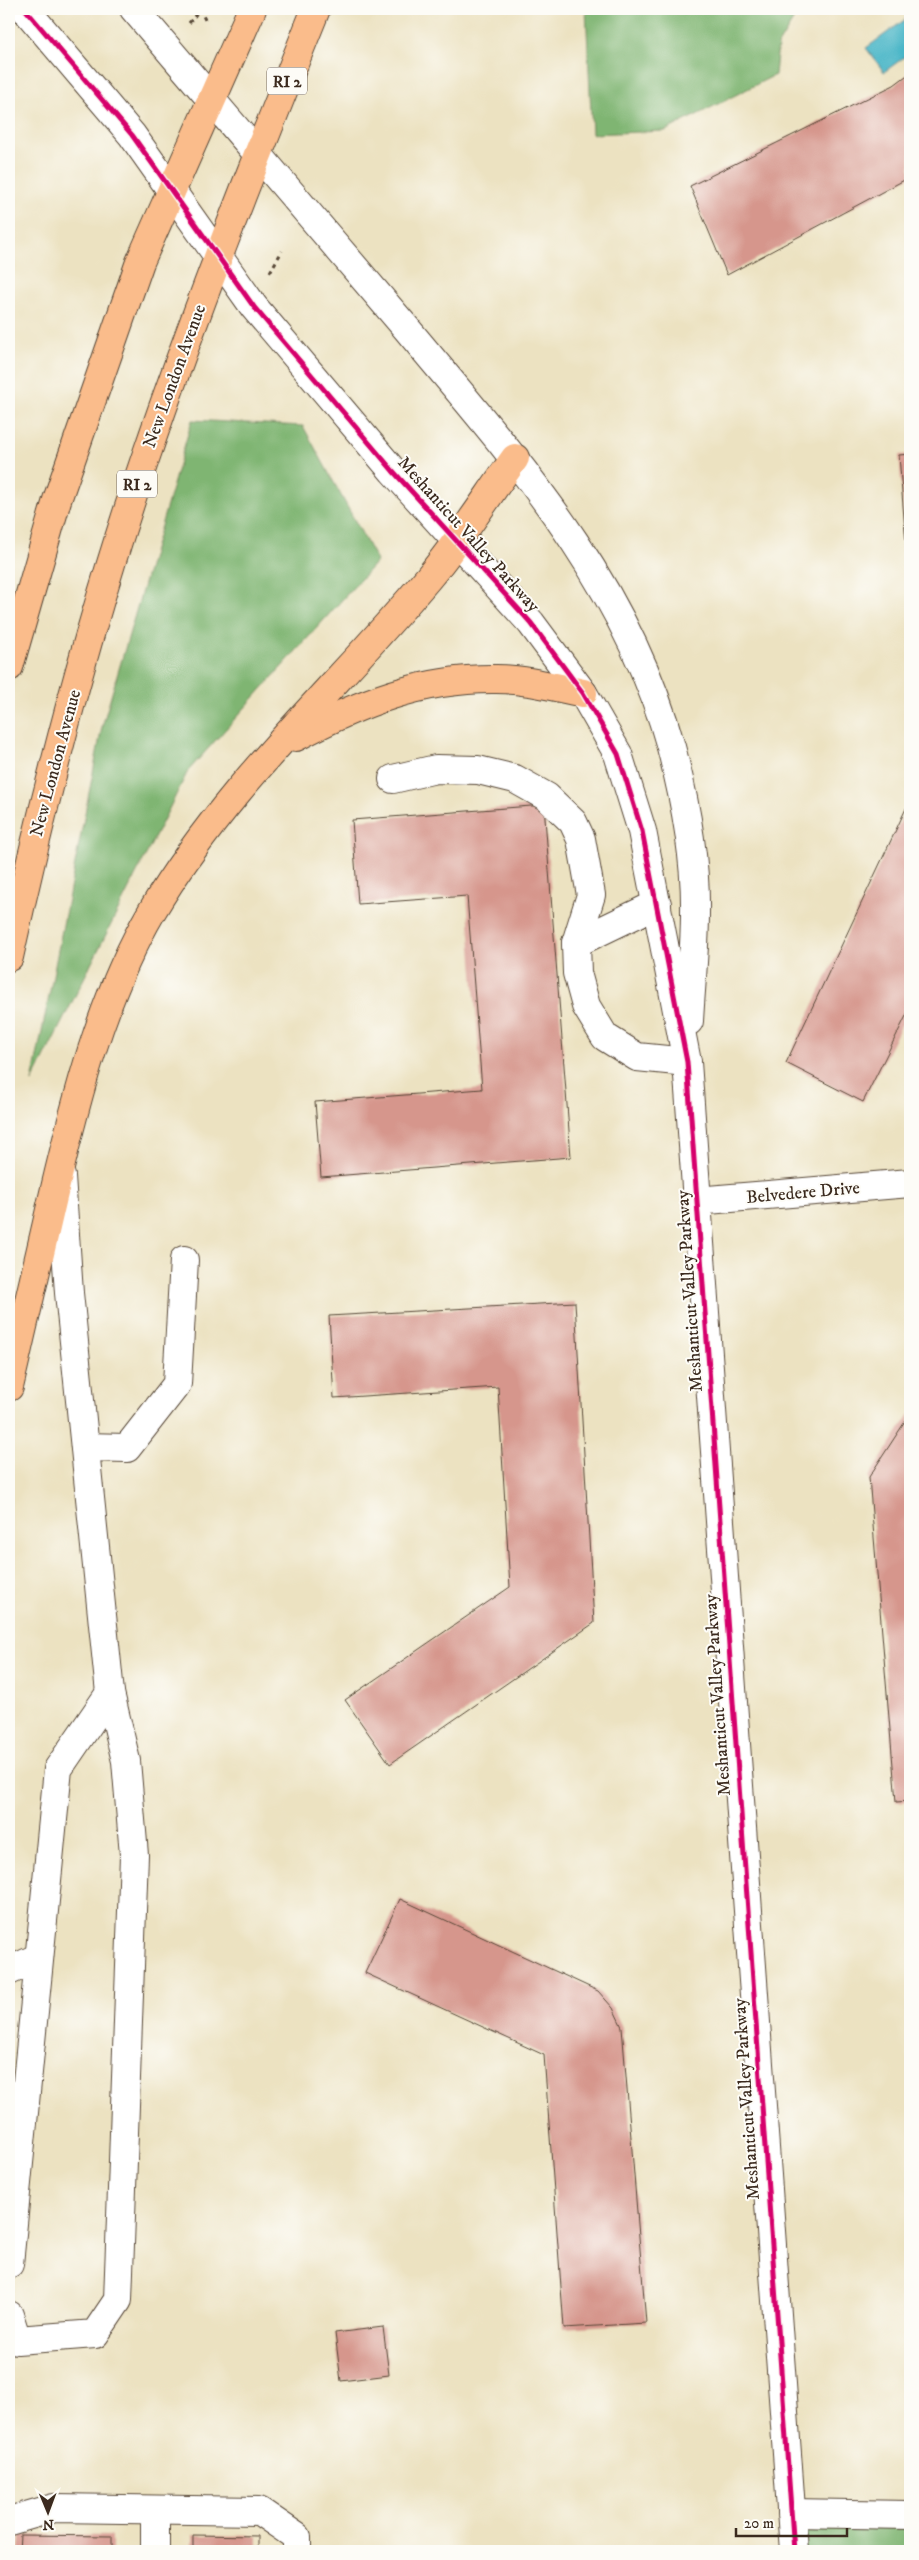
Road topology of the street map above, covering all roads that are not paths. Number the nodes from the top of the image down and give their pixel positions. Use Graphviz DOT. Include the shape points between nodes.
graph roads {
  1 [pos="25,9"];
  2 [pos="134,9"];
  3 [pos="252,9"];
  4 [pos="316,9"];
  5 [pos="210,100"];
  6 [pos="258,154"];
  7 [pos="171,192"];
  8 [pos="217,258"];
  9 [pos="515,458"];
  10 [pos="456,540"];
  11 [pos="9,667"];
  12 [pos="583,693"];
  13 [pos="279,746"];
  14 [pos="393,779"];
  15 [pos="657,904"];
  16 [pos="576,943"];
  17 [pos="9,957"];
  18 [pos="687,1062"];
  19 [pos="61,1164"];
  20 [pos="910,1183"];
  21 [pos="696,1201"];
  22 [pos="184,1260"];
  23 [pos="9,1387"];
  24 [pos="85,1447"];
  25 [pos="110,1693"];
  26 [pos="39,1956"];
  27 [pos="9,1971"];
  28 [pos="9,2264"];
  29 [pos="9,2316"];
  30 [pos="155,2511"];
  31 [pos="791,2513"];
  32 [pos="910,2515"];
  33 [pos="9,2521"];
  34 [pos="155,2551"];
  35 [pos="297,2551"];
  36 [pos="794,2551"];
  1 -- 7 [label="street, Meshanticut Valley Parkway" via="132,135"];
  2 -- 5 [label="street, Meshanticut Valley Parkway"];
  3 -- 5 [label="main road"];
  4 -- 6 [label="main road, New London Avenue / RI 2"];
  5 -- 6 [label="street, Meshanticut Valley Parkway"];
  5 -- 7 [label="main road"];
  6 -- 8 [label="main road, New London Avenue / RI 2"];
  6 -- 9 [label="street, Meshanticut Valley Parkway"];
  7 -- 8 [label="street, Meshanticut Valley Parkway"];
  7 -- 11 [label="main road" via="140,262 93,393 57,500"];
  8 -- 10 [label="street, Meshanticut Valley Parkway" via="254,307"];
  8 -- 17 [label="main road, New London Avenue / RI 2" via="144,459 105,585 36,837"];
  9 -- 10 [label="main road"];
  9 -- 18 [label="street, Meshanticut Valley Parkway" via="577,542 603,585 655,696 671,746 682,792 694,873 695,914"];
  10 -- 12 [label="street, Meshanticut Valley Parkway" via="531,623"];
  10 -- 13 [label="main road" via="430,576"];
  12 -- 13 [label="main road" via="497,679 431,684 402,690 337,714"];
  12 -- 15 [label="street, Meshanticut Valley Parkway" via="618,754 642,830"];
  13 -- 19 [label="main road" via="211,824 180,866 142,929 106,1010"];
  14 -- 16 [label="street" via="436,769 478,770 515,779 548,797 573,822 581,839 591,895"];
  15 -- 16 [label="street"];
  15 -- 18 [label="street, Meshanticut Valley Parkway"];
  16 -- 18 [label="street" via="577,973 586,1006 605,1036 637,1057"];
  18 -- 21 [label="street, Meshanticut Valley Parkway"];
  19 -- 23 [label="main road"];
  19 -- 24 [label="street" via="68,1293"];
  20 -- 21 [label="street, Belvedere Drive"];
  21 -- 31 [label="street, Meshanticut Valley Parkway"];
  22 -- 24 [label="street" via="177,1384 127,1448"];
  24 -- 25 [label="street"];
  25 -- 26 [label="street" via="58,1769"];
  25 -- 29 [label="street" via="126,1761 134,1855 118,2300 96,2334 17,2340"];
  26 -- 27 [label="street"];
  26 -- 28 [label="street"];
  30 -- 33 [label="street" via="54,2508"];
  30 -- 34 [label="street"];
  30 -- 35 [label="street" via="259,2511 297,2537"];
  31 -- 32 [label="street"];
  31 -- 36 [label="street, Meshanticut Valley Parkway"];
}
